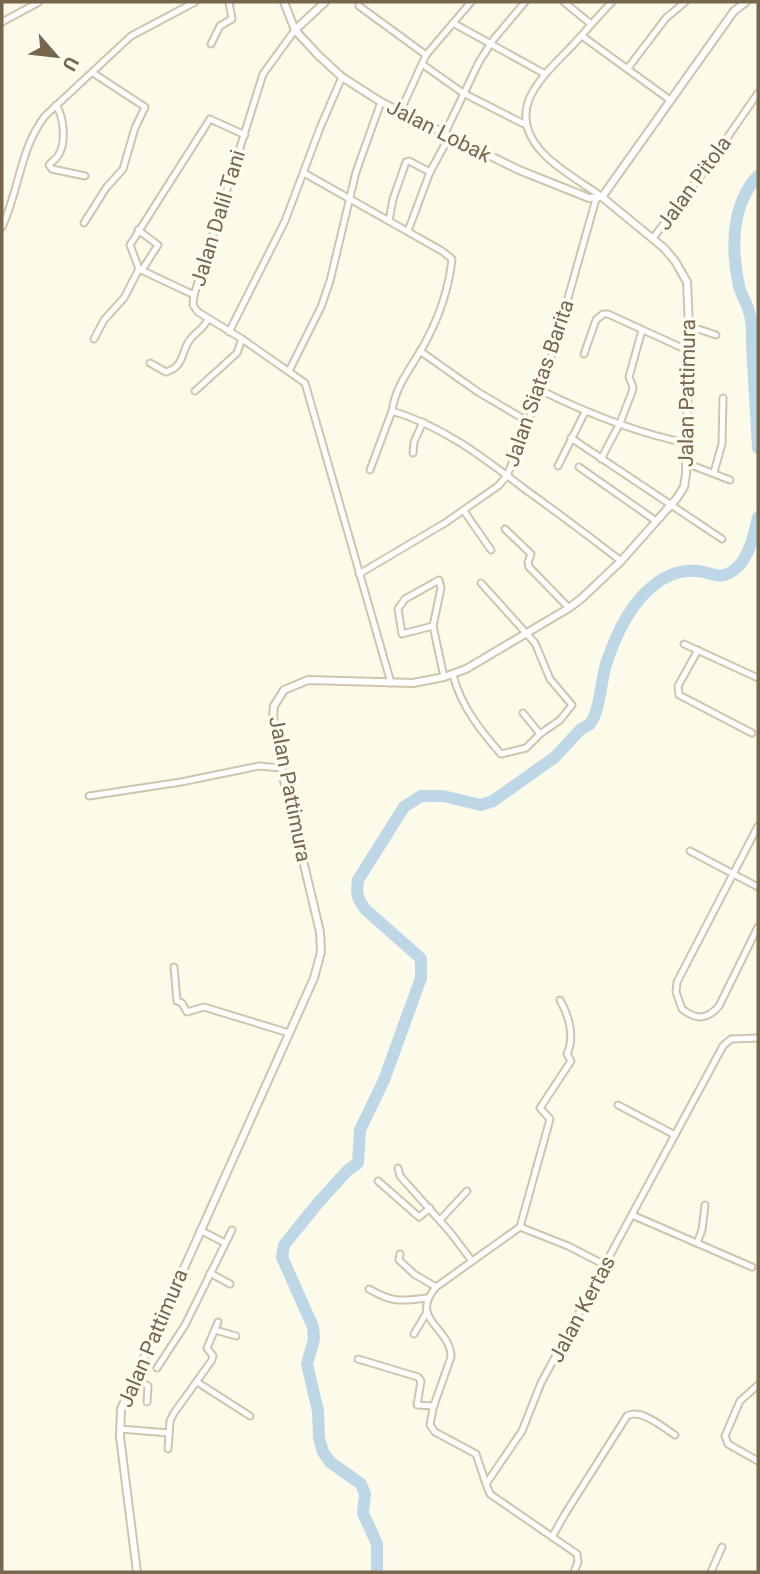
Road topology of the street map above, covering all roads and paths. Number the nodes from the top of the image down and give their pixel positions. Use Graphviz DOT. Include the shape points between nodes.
graph roads {
  1 [pos="39,2"];
  2 [pos="195,2"];
  3 [pos="229,2"];
  4 [pos="284,2"];
  5 [pos="325,2"];
  6 [pos="471,2"];
  7 [pos="525,2"];
  8 [pos="564,2"];
  9 [pos="612,2"];
  10 [pos="685,2"];
  11 [pos="746,2"];
  12 [pos="359,6"];
  13 [pos="5,20"];
  14 [pos="453,23"];
  15 [pos="591,24"];
  16 [pos="296,30"];
  17 [pos="582,36"];
  18 [pos="211,44"];
  19 [pos="491,44"];
  20 [pos="426,55"];
  21 [pos="422,64"];
  22 [pos="628,68"];
  23 [pos="93,73"];
  24 [pos="545,74"];
  25 [pos="342,77"];
  26 [pos="463,93"];
  27 [pos="758,93"];
  28 [pos="670,100"];
  29 [pos="381,102"];
  30 [pos="756,103"];
  31 [pos="56,104"];
  32 [pos="400,112"];
  33 [pos="526,125"];
  34 [pos="245,135"];
  35 [pos="447,136"];
  36 [pos="430,172"];
  37 [pos="304,173"];
  38 [pos="85,176"];
  39 [pos="599,198"];
  40 [pos="350,199"];
  41 [pos="388,221"];
  42 [pos="84,223"];
  43 [pos="2,227"];
  44 [pos="138,230"];
  45 [pos="408,231"];
  46 [pos="653,237"];
  47 [pos="141,270"];
  48 [pos="194,295"];
  49 [pos="208,319"];
  50 [pos="689,326"];
  51 [pos="642,330"];
  52 [pos="229,332"];
  53 [pos="716,335"];
  54 [pos="94,339"];
  55 [pos="242,339"];
  56 [pos="420,351"];
  57 [pos="689,351"];
  58 [pos="584,354"];
  59 [pos="150,363"];
  60 [pos="289,371"];
  61 [pos="540,390"];
  62 [pos="195,391"];
  63 [pos="723,398"];
  64 [pos="392,411"];
  65 [pos="584,412"];
  66 [pos="527,421"];
  67 [pos="422,422"];
  68 [pos="620,424"];
  69 [pos="571,438"];
  70 [pos="687,443"];
  71 [pos="413,453"];
  72 [pos="601,459"];
  73 [pos="686,463"];
  74 [pos="558,466"];
  75 [pos="579,467"];
  76 [pos="370,470"];
  77 [pos="714,472"];
  78 [pos="507,476"];
  79 [pos="730,480"];
  80 [pos="670,506"];
  81 [pos="464,511"];
  82 [pos="656,521"];
  83 [pos="505,529"];
  84 [pos="722,539"];
  85 [pos="491,550"];
  86 [pos="621,561"];
  87 [pos="359,574"];
  88 [pos="481,583"];
  89 [pos="569,608"];
  90 [pos="433,626"];
  91 [pos="526,634"];
  92 [pos="684,644"];
  93 [pos="698,650"];
  94 [pos="453,675"];
  95 [pos="444,677"];
  96 [pos="758,678"];
  97 [pos="391,684"];
  98 [pos="523,713"];
  99 [pos="752,733"];
  100 [pos="540,734"];
  101 [pos="281,766"];
  102 [pos="89,796"];
  103 [pos="758,826"];
  104 [pos="690,851"];
  105 [pos="731,872"];
  106 [pos="758,887"];
  107 [pos="758,927"];
  108 [pos="174,967"];
  109 [pos="560,1000"];
  110 [pos="289,1032"];
  111 [pos="758,1038"];
  112 [pos="618,1105"];
  113 [pos="675,1135"];
  114 [pos="398,1168"];
  115 [pos="378,1181"];
  116 [pos="467,1191"];
  117 [pos="705,1205"];
  118 [pos="430,1208"];
  119 [pos="632,1214"];
  120 [pos="440,1220"];
  121 [pos="520,1227"];
  122 [pos="201,1230"];
  123 [pos="232,1230"];
  124 [pos="225,1243"];
  125 [pos="697,1243"];
  126 [pos="400,1254"];
  127 [pos="472,1261"];
  128 [pos="605,1265"];
  129 [pos="752,1268"];
  130 [pos="210,1273"];
  131 [pos="230,1284"];
  132 [pos="436,1287"];
  133 [pos="369,1289"];
  134 [pos="427,1298"];
  135 [pos="427,1312"];
  136 [pos="218,1322"];
  137 [pos="215,1329"];
  138 [pos="414,1334"];
  139 [pos="236,1336"];
  140 [pos="372,1353"];
  141 [pos="358,1359"];
  142 [pos="369,1361"];
  143 [pos="157,1368"];
  144 [pos="134,1378"];
  145 [pos="197,1382"];
  146 [pos="758,1385"];
  147 [pos="147,1402"];
  148 [pos="434,1406"];
  149 [pos="250,1416"];
  150 [pos="120,1429"];
  151 [pos="169,1433"];
  152 [pos="674,1435"];
  153 [pos="168,1448"];
  154 [pos="758,1461"];
  155 [pos="486,1484"];
  156 [pos="552,1537"];
  157 [pos="722,1547"];
  158 [pos="137,1572"];
  159 [pos="574,1572"];
  160 [pos="711,1572"];
  1 -- 13 [label="street"];
  2 -- 23 [label="street" via="131,36"];
  3 -- 18 [label="street" via="232,19 220,26"];
  4 -- 16 [label="street"];
  5 -- 16 [label="street, Jalan Dalil Tani"];
  6 -- 14 [label="street"];
  7 -- 19 [label="street"];
  8 -- 15 [label="street"];
  9 -- 15 [label="street"];
  10 -- 22 [label="street" via="666,18"];
  11 -- 28 [label="street, Jalan Siatas Barita" via="734,11"];
  12 -- 20 [label="street"];
  14 -- 19 [label="street"];
  14 -- 20 [label="street"];
  15 -- 17 [label="street"];
  16 -- 25 [label="street, Jalan Lobak"];
  16 -- 34 [label="street, Jalan Dalil Tani" via="263,74"];
  17 -- 22 [label="street"];
  17 -- 24 [label="street"];
  19 -- 24 [label="street"];
  19 -- 26 [label="street"];
  20 -- 21 [label="street"];
  21 -- 26 [label="street"];
  21 -- 32 [label="street"];
  22 -- 28 [label="street"];
  23 -- 31 [label="street"];
  23 -- 42 [label="street" via="145,107 123,169"];
  24 -- 33 [label="street" via="528,99"];
  25 -- 29 [label="street, Jalan Lobak"];
  25 -- 37 [label="street"];
  26 -- 33 [label="street"];
  26 -- 35 [label="street"];
  27 -- 30 [label="street, Jalan Pitola"];
  28 -- 39 [label="street, Jalan Siatas Barita"];
  29 -- 32 [label="street, Jalan Lobak"];
  29 -- 40 [label="street"];
  30 -- 46 [label="street, Jalan Pitola"];
  31 -- 38 [label="street" via="64,135 58,156 49,165"];
  31 -- 43 [label="street" via="29,142"];
  32 -- 35 [label="street, Jalan Lobak"];
  33 -- 39 [label="street, Jalan Pattimura" via="543,154"];
  34 -- 44 [label="street" via="210,119"];
  34 -- 48 [label="street, Jalan Dalil Tani"];
  35 -- 36 [label="street"];
  35 -- 39 [label="street, Jalan Lobak" via="519,170"];
  36 -- 41 [label="street" via="406,162"];
  36 -- 45 [label="street"];
  37 -- 40 [label="street"];
  37 -- 52 [label="street"];
  39 -- 46 [label="street, Jalan Pattimura"];
  39 -- 61 [label="street, Jalan Siatas Barita"];
  40 -- 41 [label="street"];
  40 -- 60 [label="street" via="321,307"];
  41 -- 45 [label="street"];
  44 -- 47 [label="street" via="130,246"];
  44 -- 47 [label="street" via="158,245"];
  45 -- 56 [label="street" via="452,260 439,313"];
  46 -- 50 [label="street, Jalan Pattimura" via="687,282"];
  47 -- 48 [label="street"];
  47 -- 54 [label="street"];
  48 -- 49 [label="street, Jalan Dalil Tani" via="195,309"];
  49 -- 52 [label="street, Jalan Dalil Tani"];
  49 -- 59 [label="street" via="175,368 169,372"];
  50 -- 53 [label="street"];
  50 -- 57 [label="street, Jalan Pattimura"];
  51 -- 57 [label="street"];
  51 -- 58 [label="street" via="603,314 596,320"];
  51 -- 68 [label="street" via="629,377 633,389"];
  52 -- 55 [label="street, Jalan Dalil Tani"];
  55 -- 60 [label="street, Jalan Dalil Tani"];
  55 -- 62 [label="street" via="237,353"];
  56 -- 64 [label="street" via="398,387"];
  56 -- 66 [label="street"];
  57 -- 70 [label="street, Jalan Pattimura"];
  60 -- 87 [label="street, Jalan Dalil Tani" via="307,388"];
  61 -- 65 [label="street"];
  61 -- 66 [label="street, Jalan Siatas Barita"];
  63 -- 77 [label="street" via="722,444"];
  64 -- 67 [label="street"];
  64 -- 76 [label="street"];
  65 -- 68 [label="street"];
  65 -- 69 [label="street"];
  66 -- 78 [label="street, Jalan Siatas Barita"];
  67 -- 71 [label="street"];
  67 -- 78 [label="street"];
  68 -- 70 [label="street"];
  68 -- 72 [label="street"];
  69 -- 72 [label="street"];
  69 -- 74 [label="street"];
  70 -- 73 [label="street, Jalan Pattimura"];
  72 -- 80 [label="street"];
  73 -- 77 [label="street"];
  73 -- 80 [label="street, Jalan Pattimura" via="684,486"];
  75 -- 82 [label="street"];
  77 -- 79 [label="street"];
  78 -- 81 [label="street, Jalan Siatas Barita"];
  78 -- 86 [label="street"];
  80 -- 82 [label="street, Jalan Pattimura"];
  80 -- 84 [label="street"];
  81 -- 85 [label="street"];
  81 -- 87 [label="street, Jalan Siatas Barita"];
  82 -- 86 [label="street, Jalan Pattimura"];
  83 -- 89 [label="street" via="531,554 529,567"];
  86 -- 89 [label="street, Jalan Pattimura"];
  87 -- 97 [label="street, Jalan Dalil Tani"];
  88 -- 91 [label="street"];
  89 -- 91 [label="street, Jalan Pattimura"];
  90 -- 90 [label="street" via="441,588 439,580 405,599 398,609 402,634"];
  90 -- 95 [label="street"];
  91 -- 94 [label="street, Jalan Pattimura"];
  91 -- 100 [label="street" via="535,643 550,679 572,705"];
  92 -- 93 [label="street"];
  93 -- 96 [label="street"];
  93 -- 99 [label="street" via="678,686 680,695"];
  94 -- 95 [label="street, Jalan Pattimura"];
  94 -- 100 [label="street" via="459,696 502,754 526,748"];
  95 -- 97 [label="street, Jalan Pattimura"];
  97 -- 101 [label="street, Jalan Pattimura" via="308,680 284,690 273,716"];
  98 -- 100 [label="street"];
  101 -- 102 [label="street"];
  101 -- 110 [label="street, Jalan Pattimura" via="321,952"];
  103 -- 105 [label="street"];
  104 -- 105 [label="street"];
  105 -- 106 [label="street"];
  105 -- 107 [label="street" via="677,982 682,1009 695,1017 712,1014"];
  108 -- 110 [label="street" via="177,1001 187,1012 204,1006"];
  109 -- 121 [label="street" via="569,1023 567,1054 571,1060 540,1108 550,1119"];
  110 -- 122 [label="street, Jalan Pattimura"];
  111 -- 113 [label="street, Jalan Kertas" via="731,1039 723,1046"];
  112 -- 113 [label="street"];
  113 -- 119 [label="street, Jalan Kertas"];
  114 -- 118 [label="street"];
  115 -- 118 [label="street" via="419,1217"];
  116 -- 120 [label="street"];
  117 -- 125 [label="street"];
  118 -- 120 [label="street"];
  119 -- 125 [label="street"];
  119 -- 128 [label="street, Jalan Kertas"];
  120 -- 127 [label="street"];
  121 -- 127 [label="street"];
  121 -- 128 [label="street"];
  122 -- 124 [label="street"];
  122 -- 144 [label="street, Jalan Pattimura"];
  123 -- 124 [label="street"];
  124 -- 130 [label="street"];
  125 -- 129 [label="street"];
  126 -- 132 [label="street" via="398,1260"];
  127 -- 132 [label="street"];
  128 -- 155 [label="street, Jalan Kertas" via="541,1383 525,1424"];
  130 -- 131 [label="street"];
  130 -- 143 [label="street" via="185,1325"];
  132 -- 134 [label="street"];
  133 -- 134 [label="street" via="387,1300"];
  134 -- 135 [label="street"];
  135 -- 138 [label="street"];
  135 -- 148 [label="street" via="451,1349"];
  136 -- 137 [label="street"];
  137 -- 139 [label="street"];
  137 -- 145 [label="street" via="207,1348 213,1358"];
  140 -- 142 [label="street"];
  141 -- 142 [label="street"];
  142 -- 148 [label="street" via="421,1379 416,1403"];
  144 -- 147 [label="street" via="148,1386"];
  144 -- 150 [label="street, Jalan Pattimura" via="121,1409"];
  145 -- 149 [label="street"];
  145 -- 151 [label="street" via="174,1413"];
  146 -- 154 [label="street" via="740,1401 725,1436 728,1444"];
  148 -- 155 [label="street" via="432,1430 475,1454"];
  150 -- 151 [label="street"];
  150 -- 158 [label="street, Jalan Pattimura"];
  151 -- 153 [label="street"];
  152 -- 156 [label="street" via="639,1414 627,1416"];
  155 -- 156 [label="street" via="490,1494"];
  156 -- 159 [label="street" via="577,1554"];
  157 -- 160 [label="street"];
}
